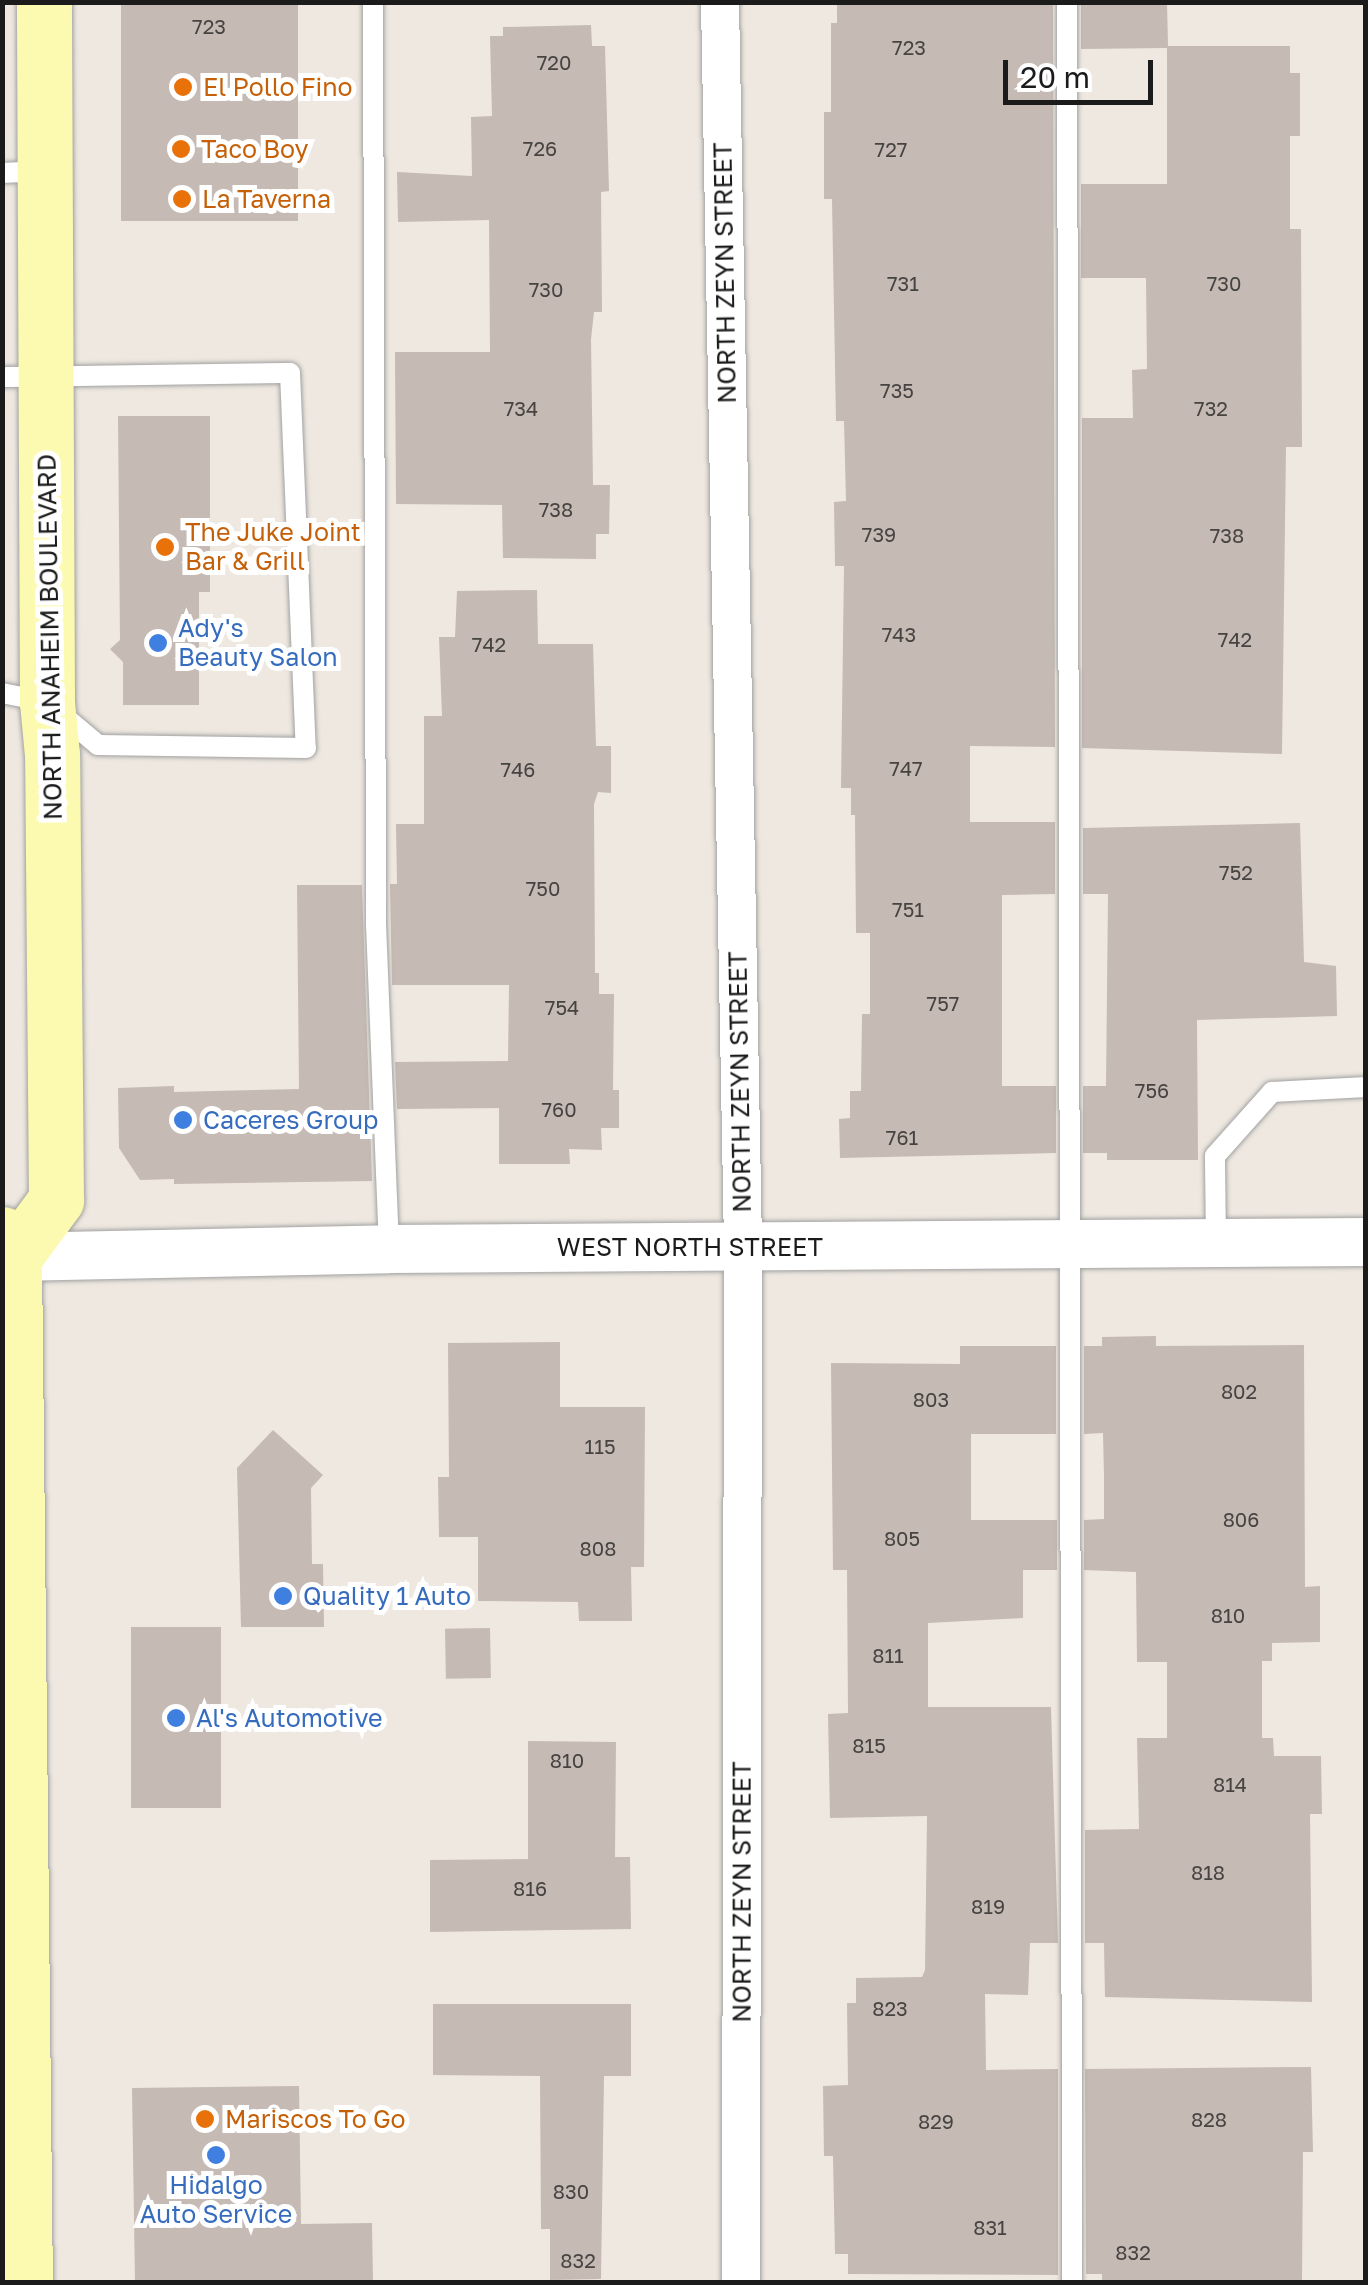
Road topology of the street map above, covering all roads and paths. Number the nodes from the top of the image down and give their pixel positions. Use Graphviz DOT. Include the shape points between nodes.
graph roads {
  1 [pos="44,2"];
  2 [pos="374,2"];
  3 [pos="720,2"];
  4 [pos="1067,2"];
  5 [pos="24,172"];
  6 [pos="25,377"];
  7 [pos="25,698"];
  8 [pos="1366,1087"];
  9 [pos="1366,1242"];
  10 [pos="1216,1243"];
  11 [pos="1071,1244"];
  12 [pos="743,1246"];
  13 [pos="389,1249"];
  14 [pos="6,1250"];
  15 [pos="13,2084"];
  16 [pos="25,2282"];
  17 [pos="741,2282"];
  18 [pos="1072,2282"];
  1 -- 5 [label="main road, NORTH ANAHEIM BOULEVARD"];
  2 -- 13 [label="lane" via="376,924"];
  3 -- 12 [label="street, NORTH ZEYN STREET"];
  4 -- 11 [label="lane"];
  5 -- 6 [label="main road, NORTH ANAHEIM BOULEVARD"];
  6 -- 7 [label="main road, NORTH ANAHEIM BOULEVARD"];
  6 -- 7 [label="lane" via="290,373 306,748 98,745"];
  7 -- 14 [label="main road, NORTH ANAHEIM BOULEVARD" via="52,755 56,1200"];
  8 -- 10 [label="lane" via="1272,1092 1215,1156"];
  9 -- 10 [label="street, WEST NORTH STREET"];
  10 -- 11 [label="street, WEST NORTH STREET"];
  11 -- 12 [label="street, WEST NORTH STREET"];
  11 -- 18 [label="lane"];
  12 -- 13 [label="street, WEST NORTH STREET"];
  12 -- 17 [label="street, NORTH ZEYN STREET"];
  13 -- 14 [label="street, WEST NORTH STREET"];
  14 -- 15 [label="main road"];
  15 -- 16 [label="main road"];
}
